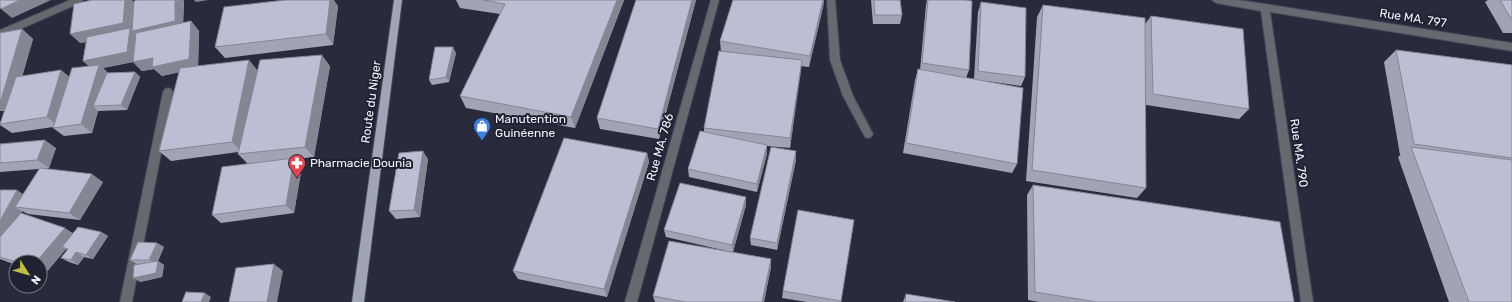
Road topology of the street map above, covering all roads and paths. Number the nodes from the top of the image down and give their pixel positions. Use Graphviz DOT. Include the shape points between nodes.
graph roads {
  1 [pos="79,0"];
  2 [pos="398,0"];
  3 [pos="715,0"];
  4 [pos="831,0"];
  5 [pos="1216,0"];
  6 [pos="1264,3"];
  7 [pos="0,34"];
  8 [pos="1512,47"];
  9 [pos="168,92"];
  10 [pos="868,134"];
  11 [pos="126,302"];
  12 [pos="358,302"];
  13 [pos="630,302"];
  14 [pos="1307,302"];
  1 -- 7 [label="street"];
  2 -- 12 [label="main road, Route du Niger"];
  3 -- 13 [label="street, Rue MA. 786"];
  4 -- 10 [label="street" via="835,60 848,96"];
  5 -- 6 [label="street, Rue MA. 797"];
  6 -- 8 [label="street, Rue MA. 797"];
  6 -- 14 [label="street, Rue MA. 790"];
  9 -- 11 [label="street"];
}
